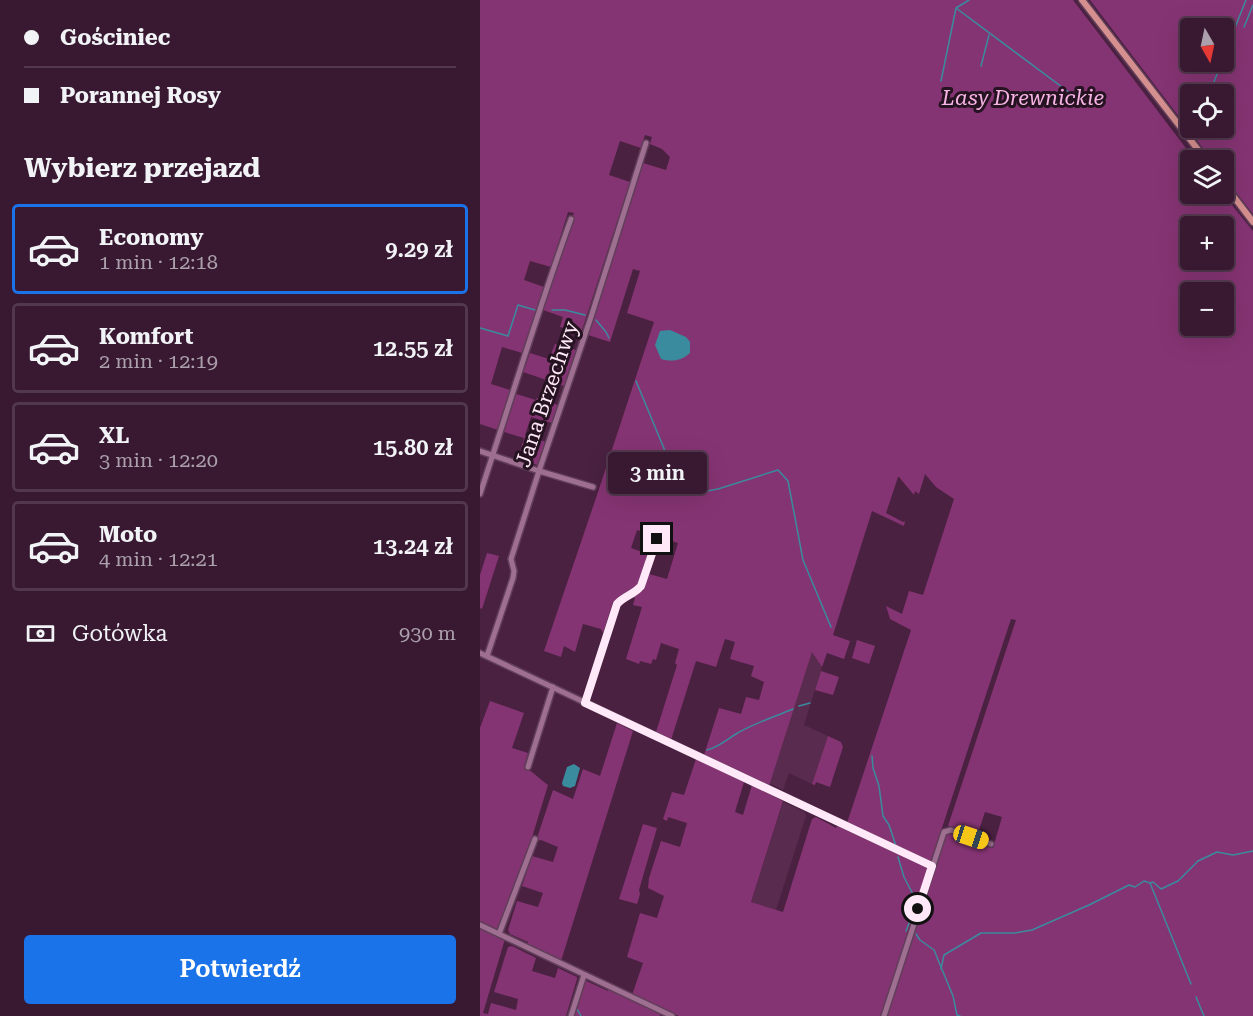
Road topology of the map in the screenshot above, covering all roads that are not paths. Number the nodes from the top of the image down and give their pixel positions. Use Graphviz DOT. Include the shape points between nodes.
graph roads {
  1 [pos="1082,0"];
  2 [pos="646,143"];
  3 [pos="1198,150"];
  4 [pos="1234,197"];
  5 [pos="571,219"];
  6 [pos="1253,222"];
  7 [pos="480,451"];
  8 [pos="493,455"];
  9 [pos="539,471"];
  10 [pos="593,487"];
  11 [pos="480,494"];
  12 [pos="657,539"];
  13 [pos="480,652"];
  14 [pos="487,656"];
  15 [pos="553,687"];
  16 [pos="585,703"];
  17 [pos="528,767"];
  18 [pos="535,839"];
  19 [pos="991,844"];
  20 [pos="932,866"];
  21 [pos="480,926"];
  22 [pos="499,934"];
  23 [pos="584,975"];
  24 [pos="571,1016"];
  25 [pos="672,1016"];
  26 [pos="884,1016"];
  1 -- 3 [label="main road"];
  2 -- 9 [label="street, Jana Brzechwy"];
  4 -- 6 [label="main road"];
  5 -- 8 [label="street"];
  7 -- 8 [label="street"];
  8 -- 9 [label="street"];
  8 -- 11 [label="street"];
  9 -- 10 [label="street"];
  9 -- 14 [label="street, Jana Brzechwy" via="512,559 513,578"];
  12 -- 16 [label="street" via="641,586 617,604"];
  13 -- 14 [label="street"];
  14 -- 15 [label="street"];
  15 -- 16 [label="street"];
  15 -- 17 [label="street"];
  16 -- 20 [label="street"];
  18 -- 22 [label="street"];
  19 -- 20 [label="street" via="945,830"];
  20 -- 26 [label="street"];
  21 -- 22 [label="street"];
  22 -- 23 [label="street"];
  23 -- 24 [label="street"];
  23 -- 25 [label="street"];
}
